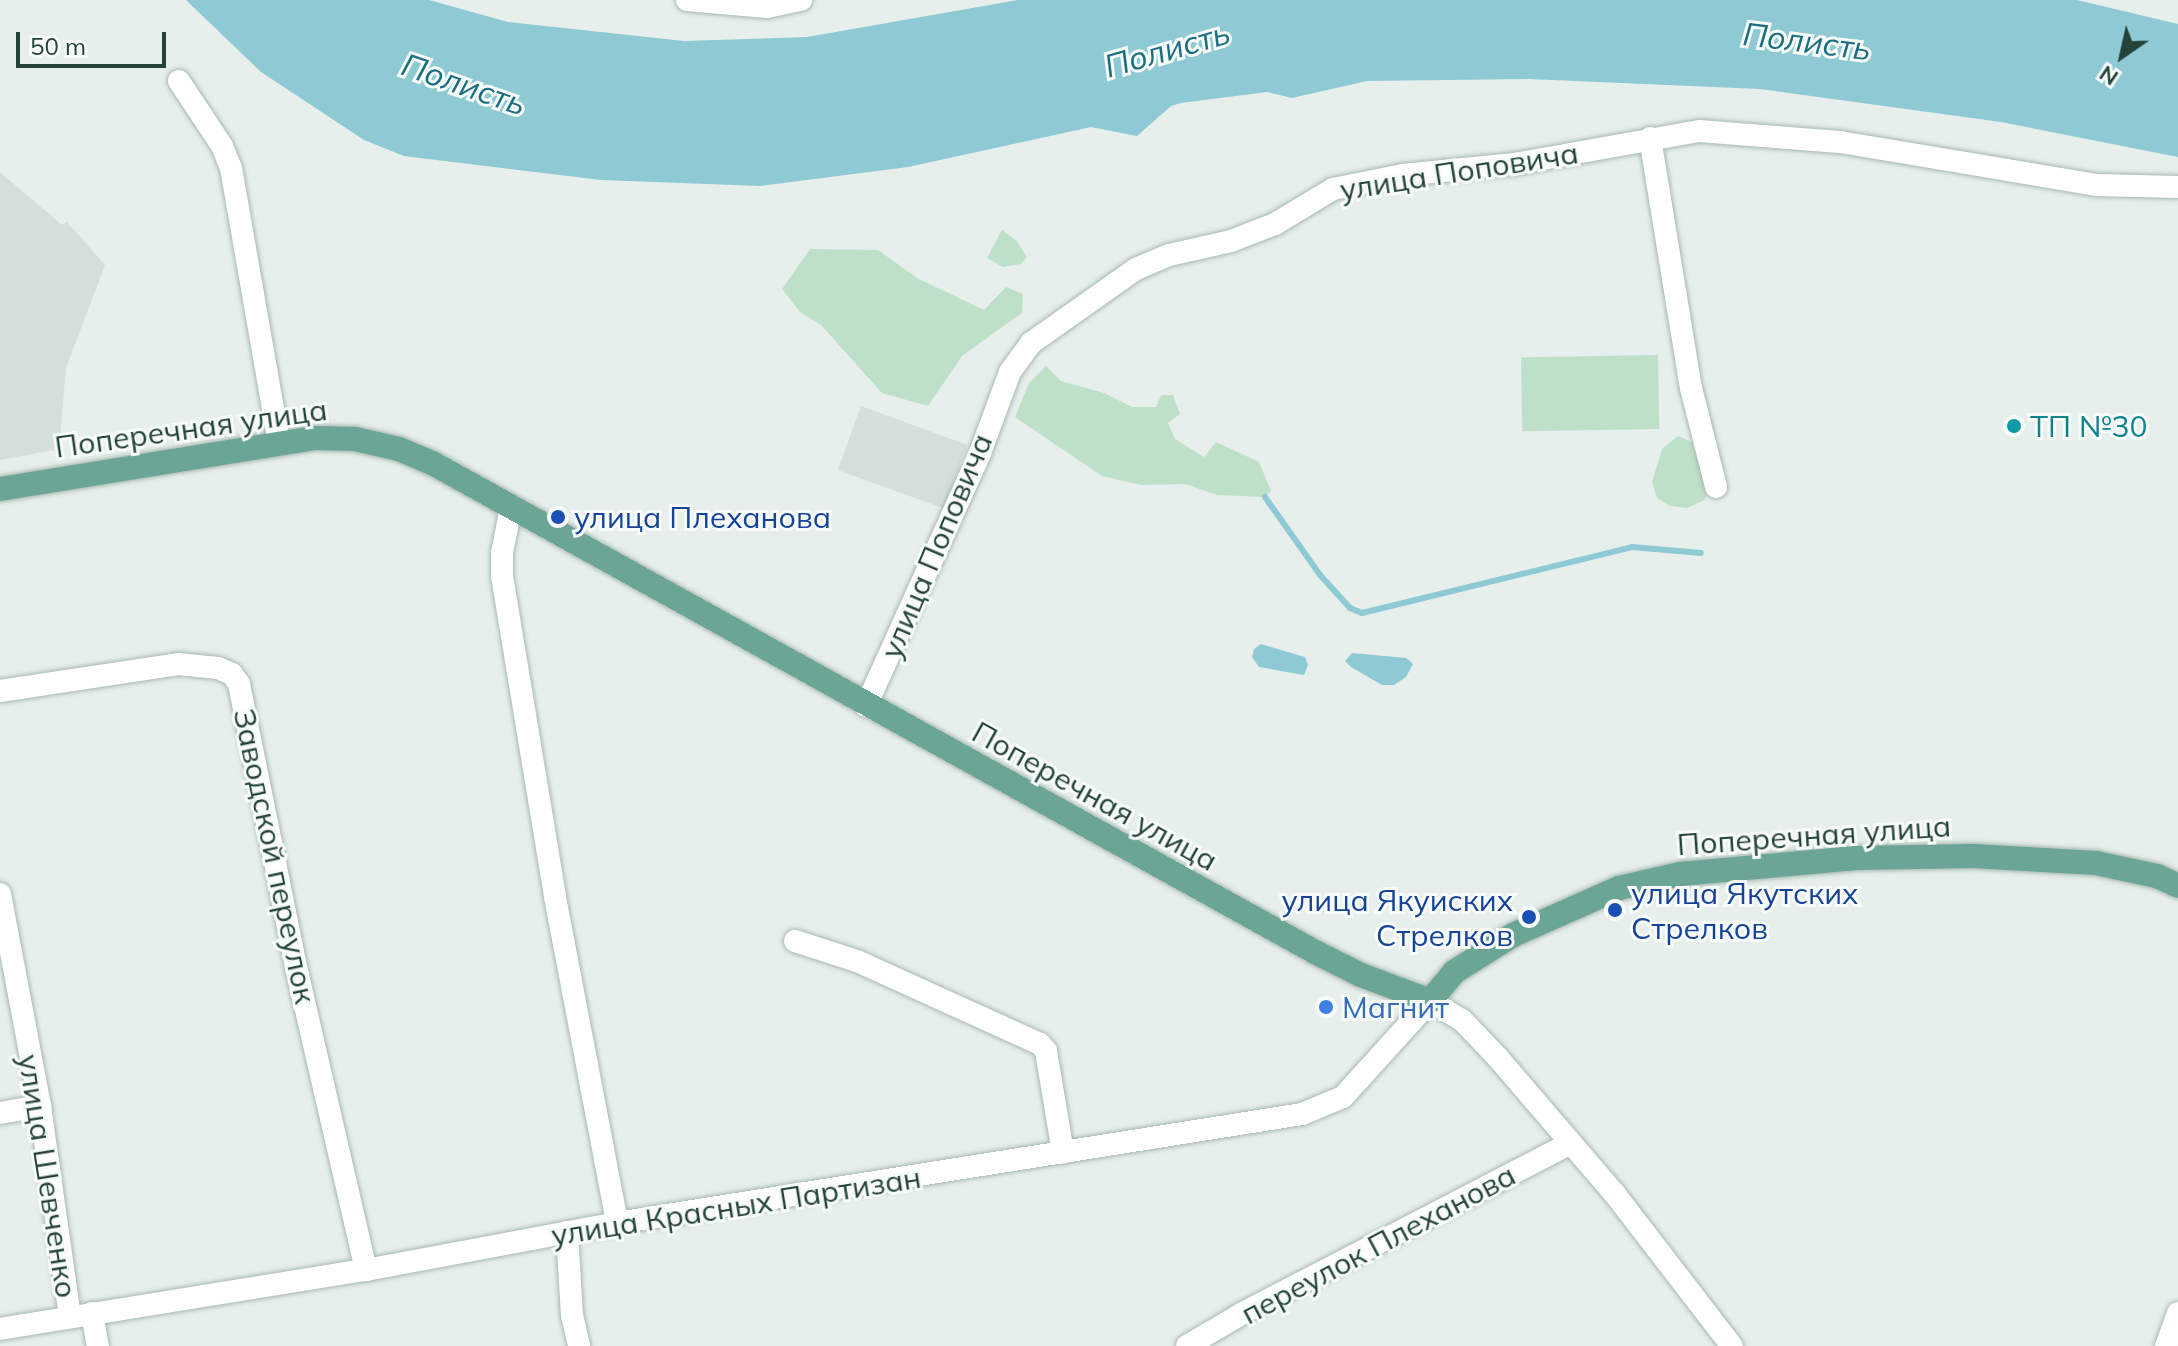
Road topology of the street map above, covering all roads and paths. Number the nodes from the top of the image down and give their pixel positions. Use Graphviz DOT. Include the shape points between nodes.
graph roads {
  1 [pos="687,0"];
  2 [pos="801,0"];
  3 [pos="179,81"];
  4 [pos="1650,138"];
  5 [pos="2178,187"];
  6 [pos="279,442"];
  7 [pos="1716,487"];
  8 [pos="0,489"];
  9 [pos="511,507"];
  10 [pos="0,691"];
  11 [pos="866,706"];
  12 [pos="2178,886"];
  13 [pos="0,894"];
  14 [pos="795,941"];
  15 [pos="1430,1001"];
  16 [pos="40,1106"];
  17 [pos="0,1113"];
  18 [pos="1571,1143"];
  19 [pos="1063,1153"];
  20 [pos="617,1223"];
  21 [pos="567,1232"];
  22 [pos="366,1270"];
  23 [pos="2178,1313"];
  24 [pos="81,1315"];
  25 [pos="0,1329"];
  26 [pos="98,1346"];
  27 [pos="579,1346"];
  28 [pos="1187,1346"];
  29 [pos="1732,1346"];
  30 [pos="2166,1346"];
  1 -- 2 [label="street" via="767,7"];
  3 -- 6 [label="street" via="231,168"];
  4 -- 5 [label="street, улица Поповича" via="1699,131 1764,134 2097,185"];
  4 -- 7 [label="street" via="1691,388"];
  4 -- 11 [label="street, улица Поповича" via="1514,164 1403,175 1333,189 1275,224 1136,269 1031,343 1010,372 980,453"];
  6 -- 8 [label="main road, Поперечная улица"];
  6 -- 9 [label="main road, Поперечная улица" via="355,439 399,449"];
  9 -- 11 [label="main road, Поперечная улица"];
  9 -- 20 [label="street" via="502,576"];
  10 -- 22 [label="street, Заводской переулок" via="178,664 218,668 239,684 297,971"];
  11 -- 15 [label="main road, Поперечная улица" via="1304,946"];
  12 -- 15 [label="main road, Поперечная улица" via="2096,863 1973,856 1856,858 1680,874 1619,888 1513,935 1454,972"];
  13 -- 16 [label="street, улица Шевченко"];
  14 -- 19 [label="street" via="857,961 1040,1044 1046,1051"];
  15 -- 18 [label="street" via="1462,1020"];
  15 -- 19 [label="street, улица Красных Партизан" via="1343,1097 1321,1107"];
  16 -- 17 [label="street"];
  16 -- 24 [label="street, улица Шевченко"];
  18 -- 28 [label="street, переулок Плеханова"];
  18 -- 29 [label="street"];
  19 -- 20 [label="street, улица Красных Партизан"];
  20 -- 21 [label="street, улица Красных Партизан"];
  21 -- 22 [label="street, улица Красных Партизан"];
  21 -- 27 [label="street"];
  22 -- 24 [label="street, улица Красных Партизан"];
  23 -- 30 [label="street"];
  24 -- 25 [label="street, улица Красных Партизан"];
  24 -- 26 [label="street, улица Шевченко"];
}
